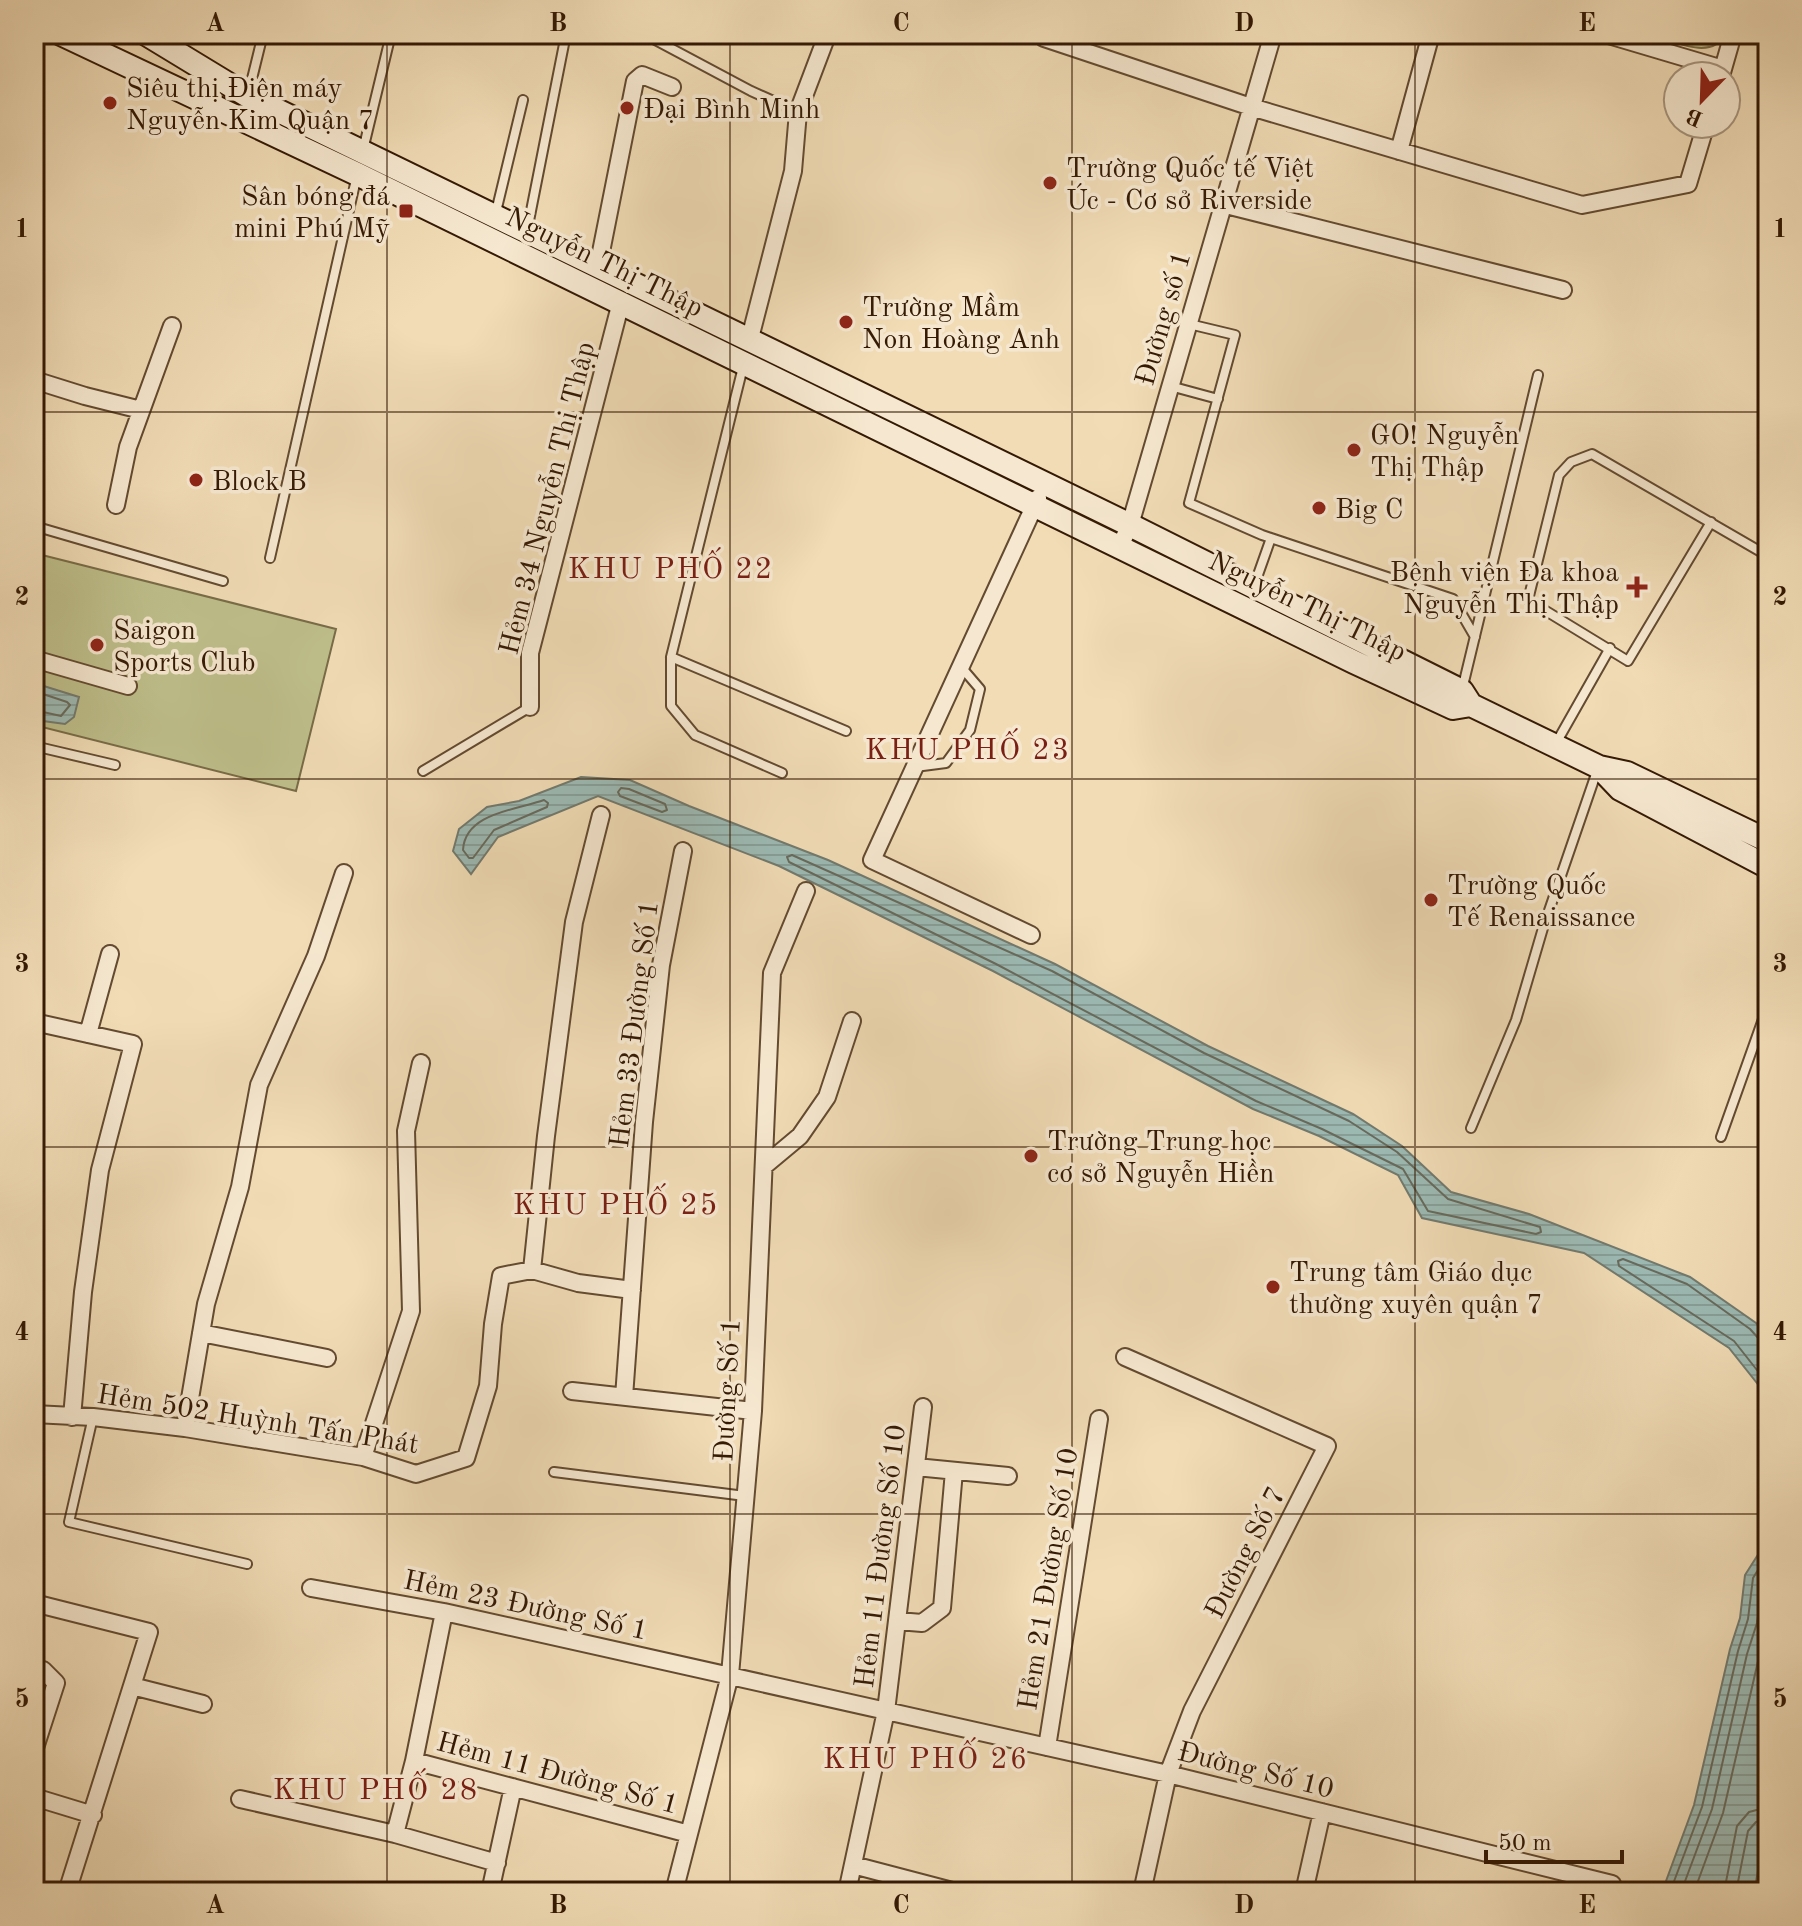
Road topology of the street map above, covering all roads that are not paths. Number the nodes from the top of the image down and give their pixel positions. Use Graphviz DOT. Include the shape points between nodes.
graph roads {
  1 [pos="61,34"];
  2 [pos="263,34"];
  3 [pos="391,34"];
  4 [pos="566,34"];
  5 [pos="644,34"];
  6 [pos="1273,34"];
  7 [pos="1431,34"];
  8 [pos="1605,34"];
  9 [pos="1733,34"];
  10 [pos="153,37"];
  11 [pos="826,38"];
  12 [pos="1044,38"];
  13 [pos="1685,60"];
  14 [pos="1725,60"];
  15 [pos="195,64"];
  16 [pos="672,87"];
  17 [pos="182,91"];
  18 [pos="248,96"];
  19 [pos="523,100"];
  20 [pos="1251,107"];
  21 [pos="798,112"];
  22 [pos="1701,140"];
  23 [pos="1399,151"];
  24 [pos="360,163"];
  25 [pos="1222,204"];
  26 [pos="495,217"];
  27 [pos="527,232"];
  28 [pos="598,267"];
  29 [pos="1563,290"];
  30 [pos="621,302"];
  31 [pos="1188,323"];
  32 [pos="172,326"];
  33 [pos="746,352"];
  34 [pos="1538,375"];
  35 [pos="34,380"];
  36 [pos="1170,386"];
  37 [pos="1218,399"];
  38 [pos="141,410"];
  39 [pos="1040,494"];
  40 [pos="116,505"];
  41 [pos="1711,522"];
  42 [pos="1130,525"];
  43 [pos="34,526"];
  44 [pos="1271,538"];
  45 [pos="1120,546"];
  46 [pos="1768,556"];
  47 [pos="270,558"];
  48 [pos="223,581"];
  49 [pos="1254,587"];
  50 [pos="1475,637"];
  51 [pos="1610,648"];
  52 [pos="671,657"];
  53 [pos="34,659"];
  54 [pos="960,666"];
  55 [pos="128,686"];
  56 [pos="1466,698"];
  57 [pos="530,707"];
  58 [pos="846,731"];
  59 [pos="1554,745"];
  60 [pos="34,746"];
  61 [pos="115,765"];
  62 [pos="914,767"];
  63 [pos="1599,767"];
  64 [pos="423,771"];
  65 [pos="782,773"];
  66 [pos="601,815"];
  67 [pos="1768,841"];
  68 [pos="683,851"];
  69 [pos="1768,867"];
  70 [pos="344,873"];
  71 [pos="806,891"];
  72 [pos="1031,935"];
  73 [pos="110,954"];
  74 [pos="1768,1005"];
  75 [pos="852,1021"];
  76 [pos="34,1024"];
  77 [pos="88,1034"];
  78 [pos="421,1063"];
  79 [pos="1471,1128"];
  80 [pos="1721,1137"];
  81 [pos="764,1166"];
  82 [pos="532,1270"];
  83 [pos="632,1290"];
  84 [pos="201,1333"];
  85 [pos="1125,1357"];
  86 [pos="327,1358"];
  87 [pos="572,1391"];
  88 [pos="624,1397"];
  89 [pos="923,1407"];
  90 [pos="753,1411"];
  91 [pos="34,1414"];
  92 [pos="72,1417"];
  93 [pos="93,1417"];
  94 [pos="1099,1419"];
  95 [pos="185,1428"];
  96 [pos="363,1457"];
  97 [pos="916,1467"];
  98 [pos="954,1471"];
  99 [pos="554,1472"];
  100 [pos="1008,1476"];
  101 [pos="745,1496"];
  102 [pos="247,1564"];
  103 [pos="311,1588"];
  104 [pos="34,1603"];
  105 [pos="444,1612"];
  106 [pos="898,1621"];
  107 [pos="34,1669"];
  108 [pos="730,1675"];
  109 [pos="132,1686"];
  110 [pos="203,1704"];
  111 [pos="886,1711"];
  112 [pos="1047,1747"];
  113 [pos="34,1751"];
  114 [pos="414,1761"];
  115 [pos="1168,1774"];
  116 [pos="513,1787"];
  117 [pos="34,1797"];
  118 [pos="240,1799"];
  119 [pos="1322,1812"];
  120 [pos="93,1815"];
  121 [pos="395,1834"];
  122 [pos="689,1834"];
  123 [pos="497,1863"];
  124 [pos="853,1865"];
  125 [pos="1612,1888"];
  126 [pos="67,1892"];
  127 [pos="490,1892"];
  128 [pos="674,1892"];
  129 [pos="847,1892"];
  130 [pos="956,1892"];
  131 [pos="1142,1892"];
  132 [pos="1304,1892"];
  1 -- 17 [label="main road, Nguyễn Thị Thập"];
  2 -- 18 [label="lane"];
  3 -- 24 [label="lane"];
  4 -- 27 [label="lane"];
  5 -- 21 [label="lane"];
  6 -- 20 [label="street, Đường số 1"];
  7 -- 23 [label="street"];
  8 -- 13 [label="street"];
  9 -- 14 [label="street"];
  10 -- 15 [label="main road, Nguyễn Thị Thập"];
  11 -- 21 [label="street"];
  12 -- 20 [label="street"];
  15 -- 17 [label="main road"];
  15 -- 18 [label="main road, Nguyễn Thị Thập"];
  16 -- 28 [label="street" via="642,75 635,81"];
  17 -- 24 [label="main road, Nguyễn Thị Thập"];
  18 -- 24 [label="main road, Nguyễn Thị Thập"];
  19 -- 26 [label="lane"];
  20 -- 23 [label="street"];
  20 -- 25 [label="street, Đường số 1"];
  21 -- 33 [label="street" via="793,171"];
  22 -- 23 [label="street" via="1688,184 1582,205"];
  24 -- 26 [label="main road, Nguyễn Thị Thập"];
  24 -- 30 [label="main road, Nguyễn Thị Thập"];
  24 -- 47 [label="lane"];
  25 -- 29 [label="street"];
  25 -- 31 [label="street, Đường số 1"];
  26 -- 27 [label="main road, Nguyễn Thị Thập"];
  27 -- 28 [label="main road, Nguyễn Thị Thập"];
  28 -- 33 [label="main road, Nguyễn Thị Thập"];
  30 -- 33 [label="main road, Nguyễn Thị Thập"];
  30 -- 57 [label="street, Hẻm 34 Nguyễn Thị Thập" via="530,653"];
  31 -- 36 [label="street, Đường số 1"];
  31 -- 37 [label="lane" via="1235,335"];
  32 -- 38 [label="street"];
  33 -- 39 [label="main road, Nguyễn Thị Thập"];
  33 -- 52 [label="lane"];
  34 -- 50 [label="lane"];
  35 -- 38 [label="street"];
  36 -- 37 [label="lane"];
  36 -- 42 [label="street, Đường số 1"];
  37 -- 44 [label="lane" via="1189,503"];
  38 -- 40 [label="street"];
  39 -- 42 [label="main road, Nguyễn Thị Thập"];
  39 -- 45 [label="main road, Nguyễn Thị Thập"];
  39 -- 54 [label="street"];
  41 -- 46 [label="lane"];
  41 -- 51 [label="lane" via="1628,661"];
  41 -- 51 [label="lane" via="1592,454 1571,462 1559,475 1528,600"];
  42 -- 45 [label="street"];
  42 -- 49 [label="main road, Nguyễn Thị Thập"];
  43 -- 48 [label="lane"];
  44 -- 49 [label="lane"];
  44 -- 50 [label="lane" via="1453,599"];
  45 -- 56 [label="main road, Nguyễn Thị Thập" via="1453,708"];
  49 -- 56 [label="main road, Nguyễn Thị Thập"];
  50 -- 56 [label="lane"];
  51 -- 59 [label="lane"];
  52 -- 58 [label="lane"];
  52 -- 65 [label="lane" via="671,706 695,735"];
  53 -- 55 [label="street"];
  54 -- 62 [label="street"];
  54 -- 62 [label="lane" via="980,689 970,730 946,763"];
  56 -- 59 [label="main road, Nguyễn Thị Thập"];
  57 -- 64 [label="lane"];
  59 -- 63 [label="main road, Nguyễn Thị Thập"];
  60 -- 61 [label="lane"];
  62 -- 72 [label="street" via="872,860"];
  63 -- 67 [label="main road, Nguyễn Thị Thập" via="1627,773"];
  63 -- 69 [label="main road, Nguyễn Thị Thập" via="1620,789"];
  63 -- 79 [label="lane" via="1516,1020"];
  66 -- 82 [label="street" via="574,922"];
  68 -- 83 [label="street, Hẻm 33 Đường Số 1" via="661,965"];
  70 -- 84 [label="street" via="316,956 259,1085 240,1187"];
  71 -- 81 [label="street, Đường Số 1" via="772,973"];
  73 -- 77 [label="street"];
  74 -- 80 [label="lane"];
  75 -- 81 [label="street" via="827,1097 800,1136"];
  76 -- 77 [label="street"];
  77 -- 92 [label="street" via="133,1044 100,1170"];
  78 -- 96 [label="street" via="406,1131 411,1311"];
  81 -- 90 [label="street, Đường Số 1"];
  82 -- 83 [label="street"];
  82 -- 96 [label="street, Hẻm 502 Huỳnh Tấn Phát" via="501,1276 488,1386 466,1458 416,1474"];
  83 -- 88 [label="street, Hẻm 33 Đường Số 1"];
  84 -- 86 [label="street"];
  84 -- 95 [label="street"];
  85 -- 115 [label="street, Đường Số 7" via="1327,1446 1192,1711"];
  87 -- 88 [label="street"];
  88 -- 90 [label="street"];
  89 -- 97 [label="street, Hẻm 11 Đường Số 10"];
  90 -- 101 [label="street, Đường Số 1"];
  91 -- 92 [label="street, Hẻm 502 Huỳnh Tấn Phát"];
  92 -- 93 [label="street, Hẻm 502 Huỳnh Tấn Phát"];
  93 -- 95 [label="street, Hẻm 502 Huỳnh Tấn Phát"];
  93 -- 102 [label="lane" via="69,1522"];
  94 -- 112 [label="street, Hẻm 21 Đường Số 10"];
  95 -- 96 [label="street, Hẻm 502 Huỳnh Tấn Phát"];
  97 -- 98 [label="street"];
  97 -- 106 [label="street, Hẻm 11 Đường Số 10"];
  98 -- 100 [label="street"];
  98 -- 106 [label="street" via="942,1608 922,1623"];
  99 -- 101 [label="lane"];
  101 -- 108 [label="street, Đường Số 1"];
  103 -- 105 [label="street, Hẻm 23 Đường Số 1"];
  104 -- 109 [label="street" via="149,1632"];
  105 -- 108 [label="street, Hẻm 23 Đường Số 1"];
  105 -- 114 [label="street"];
  106 -- 111 [label="street, Hẻm 11 Đường Số 10"];
  107 -- 113 [label="street" via="56,1683"];
  108 -- 111 [label="street"];
  108 -- 122 [label="street, Đường Số 1"];
  109 -- 110 [label="street"];
  109 -- 120 [label="street"];
  111 -- 112 [label="street, Đường Số 10"];
  111 -- 124 [label="street, Hẻm 11 Đường Số 10"];
  112 -- 115 [label="street, Đường Số 10"];
  114 -- 116 [label="street, Hẻm 11 Đường Số 1"];
  114 -- 121 [label="street"];
  115 -- 119 [label="street, Đường Số 10"];
  115 -- 131 [label="street, Đường Số 7"];
  116 -- 122 [label="street, Hẻm 11 Đường Số 1"];
  116 -- 123 [label="street"];
  117 -- 120 [label="street"];
  118 -- 121 [label="street"];
  119 -- 125 [label="street, Đường Số 10"];
  119 -- 132 [label="street"];
  120 -- 126 [label="street"];
  121 -- 123 [label="street"];
  122 -- 128 [label="street, Đường Số 1"];
  123 -- 127 [label="street"];
  124 -- 129 [label="street, Hẻm 11 Đường Số 10"];
  124 -- 130 [label="street"];
}
